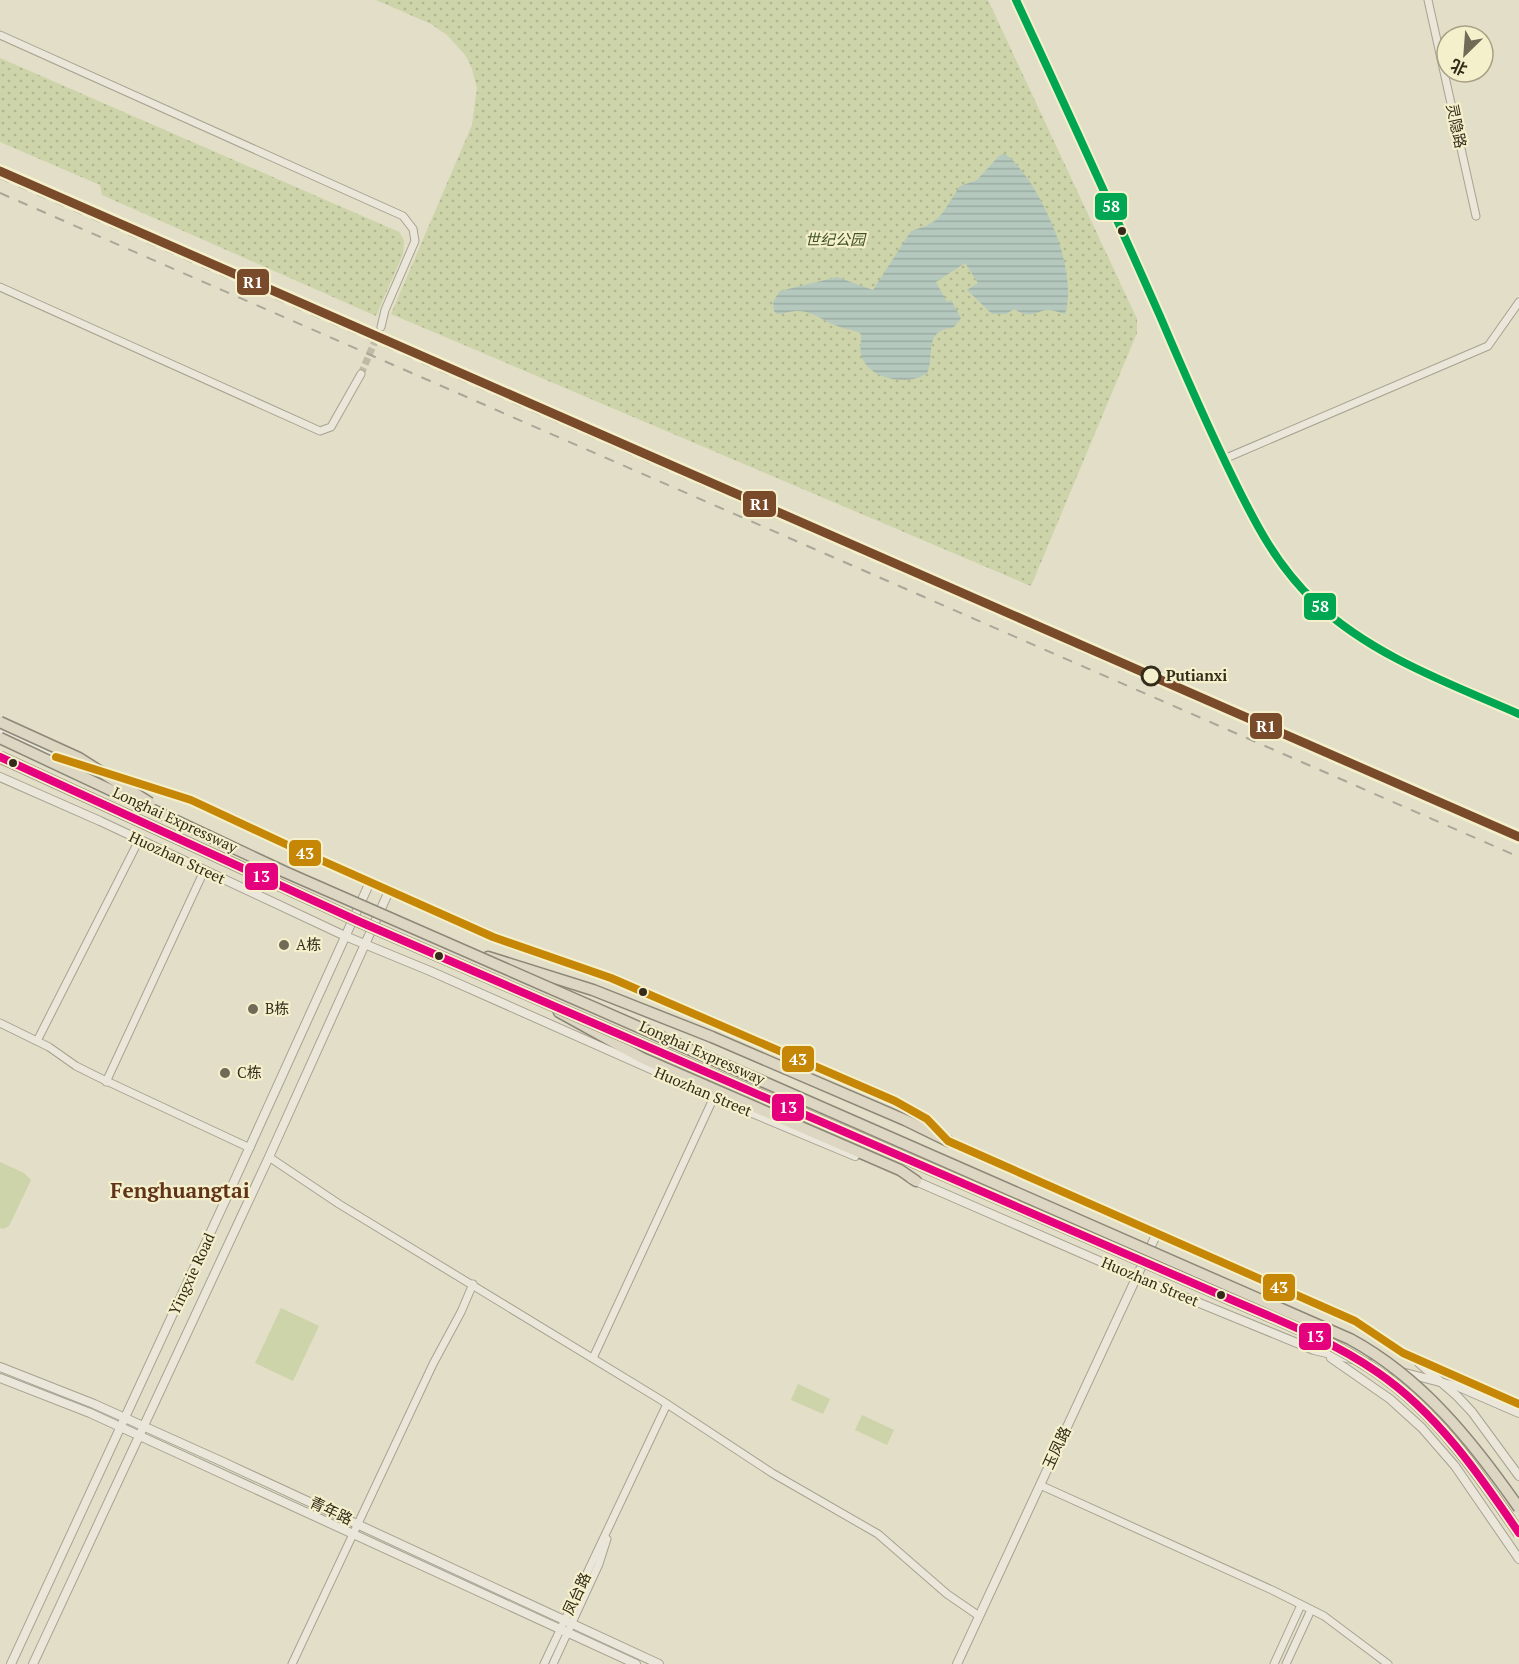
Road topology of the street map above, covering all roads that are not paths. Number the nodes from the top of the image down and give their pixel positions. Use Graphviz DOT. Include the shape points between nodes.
graph roads {
  1 [pos="1016,0"];
  2 [pos="1428,0"];
  3 [pos="0,35"];
  4 [pos="1476,216"];
  5 [pos="0,287"];
  6 [pos="1519,302"];
  7 [pos="381,327"];
  8 [pos="361,374"];
  9 [pos="1224,459"];
  10 [pos="1519,714"];
  11 [pos="0,722"];
  12 [pos="0,730"];
  13 [pos="0,738"];
  14 [pos="0,757"];
  15 [pos="0,763"];
  16 [pos="39,776"];
  17 [pos="0,777"];
  18 [pos="189,827"];
  19 [pos="139,840"];
  20 [pos="204,871"];
  21 [pos="370,882"];
  22 [pos="389,891"];
  23 [pos="345,936"];
  24 [pos="365,944"];
  25 [pos="453,946"];
  26 [pos="516,990"];
  27 [pos="0,1023"];
  28 [pos="38,1041"];
  29 [pos="106,1082"];
  30 [pos="714,1097"];
  31 [pos="948,1141"];
  32 [pos="250,1148"];
  33 [pos="269,1157"];
  34 [pos="916,1181"];
  35 [pos="1157,1233"];
  36 [pos="1136,1277"];
  37 [pos="473,1284"];
  38 [pos="1314,1350"];
  39 [pos="1403,1353"];
  40 [pos="593,1358"];
  41 [pos="0,1367"];
  42 [pos="0,1378"];
  43 [pos="1440,1380"];
  44 [pos="667,1404"];
  45 [pos="1519,1404"];
  46 [pos="1519,1413"];
  47 [pos="125,1418"];
  48 [pos="121,1427"];
  49 [pos="144,1427"];
  50 [pos="140,1436"];
  51 [pos="1519,1476"];
  52 [pos="1040,1485"];
  53 [pos="1519,1508"];
  54 [pos="358,1524"];
  55 [pos="354,1533"];
  56 [pos="1519,1533"];
  57 [pos="1519,1559"];
  58 [pos="1301,1605"];
  59 [pos="1311,1610"];
  60 [pos="979,1616"];
  61 [pos="568,1622"];
  62 [pos="564,1631"];
  63 [pos="10,1664"];
  64 [pos="33,1664"];
  65 [pos="292,1664"];
  66 [pos="544,1664"];
  67 [pos="553,1664"];
  68 [pos="636,1664"];
  69 [pos="659,1664"];
  70 [pos="957,1664"];
  71 [pos="1274,1664"];
  72 [pos="1286,1664"];
  73 [pos="1388,1664"];
  1 -- 9 [label="street"];
  2 -- 4 [label="street, 灵隐路"];
  3 -- 7 [label="street" via="403,216 413,229 415,242"];
  5 -- 8 [label="street" via="320,431 331,428"];
  6 -- 9 [label="street" via="1488,346"];
  9 -- 10 [label="street" via="1261,535 1289,574 1346,628 1402,663"];
  11 -- 18 [label="highway, bridge" via="79,758"];
  12 -- 21 [label="street" via="59,758 191,800"];
  13 -- 18 [label="highway, Longhai Expressway, bridge"];
  14 -- 16 [label="highway, Longhai Expressway, bridge"];
  15 -- 16 [label="highway, bridge"];
  16 -- 26 [label="highway, Longhai Expressway, bridge"];
  17 -- 19 [label="street, Huozhan Street"];
  18 -- 25 [label="highway, Longhai Expressway, bridge"];
  19 -- 20 [label="street, Huozhan Street"];
  19 -- 28 [label="street"];
  20 -- 23 [label="street, Huozhan Street"];
  20 -- 29 [label="street"];
  21 -- 22 [label="street"];
  21 -- 23 [label="street, Yingxie Road"];
  22 -- 24 [label="street, Yingxie Road"];
  22 -- 31 [label="street" via="493,937 610,978 894,1101 927,1119"];
  23 -- 24 [label="street, Huozhan Street"];
  23 -- 32 [label="street, Yingxie Road"];
  24 -- 30 [label="street, Huozhan Street"];
  24 -- 33 [label="street, Yingxie Road"];
  25 -- 31 [label="highway, bridge" via="593,990 712,1037"];
  25 -- 53 [label="highway, Longhai Expressway, bridge" via="1350,1339 1435,1403 1482,1456"];
  26 -- 34 [label="highway, bridge" via="642,1058 887,1164"];
  26 -- 56 [label="highway, Longhai Expressway, bridge" via="1236,1302 1352,1357 1406,1395 1443,1431"];
  27 -- 28 [label="street"];
  28 -- 29 [label="street"];
  29 -- 32 [label="street"];
  30 -- 34 [label="street, Huozhan Street"];
  30 -- 40 [label="street"];
  31 -- 35 [label="street"];
  32 -- 47 [label="street, Yingxie Road"];
  33 -- 37 [label="street"];
  33 -- 49 [label="street, Yingxie Road"];
  34 -- 36 [label="street, Huozhan Street"];
  35 -- 36 [label="street, 玉凤路"];
  35 -- 39 [label="street" via="1355,1321"];
  36 -- 38 [label="street, Huozhan Street"];
  36 -- 52 [label="street, 玉凤路"];
  37 -- 40 [label="street"];
  37 -- 54 [label="street"];
  38 -- 43 [label="street, Huozhan Street"];
  38 -- 57 [label="street" via="1362,1378 1422,1428 1455,1466"];
  39 -- 43 [label="street"];
  39 -- 45 [label="street"];
  40 -- 44 [label="street"];
  41 -- 47 [label="street, 青年路"];
  42 -- 48 [label="street, 青年路"];
  43 -- 46 [label="street, Huozhan Street"];
  43 -- 51 [label="street" via="1472,1412"];
  44 -- 60 [label="street" via="772,1473 878,1534 947,1594"];
  44 -- 61 [label="street, 凤台路" via="611,1525 599,1564"];
  47 -- 48 [label="street, Yingxie Road"];
  47 -- 49 [label="street, 青年路"];
  48 -- 50 [label="street, 青年路"];
  48 -- 63 [label="street, Yingxie Road"];
  49 -- 50 [label="street, Yingxie Road"];
  49 -- 54 [label="street, 青年路"];
  50 -- 55 [label="street, 青年路"];
  50 -- 64 [label="street, Yingxie Road"];
  52 -- 58 [label="street"];
  52 -- 60 [label="street, 玉凤路"];
  54 -- 55 [label="street"];
  54 -- 61 [label="street, 青年路"];
  55 -- 62 [label="street, 青年路"];
  55 -- 65 [label="street"];
  58 -- 59 [label="street"];
  58 -- 71 [label="street"];
  59 -- 72 [label="street"];
  59 -- 73 [label="street"];
  60 -- 70 [label="street, 玉凤路"];
  61 -- 62 [label="street, 凤台路"];
  61 -- 69 [label="street, 青年路"];
  62 -- 66 [label="street, 凤台路"];
  62 -- 67 [label="street, 凤台路"];
  62 -- 68 [label="street, 青年路"];
}
